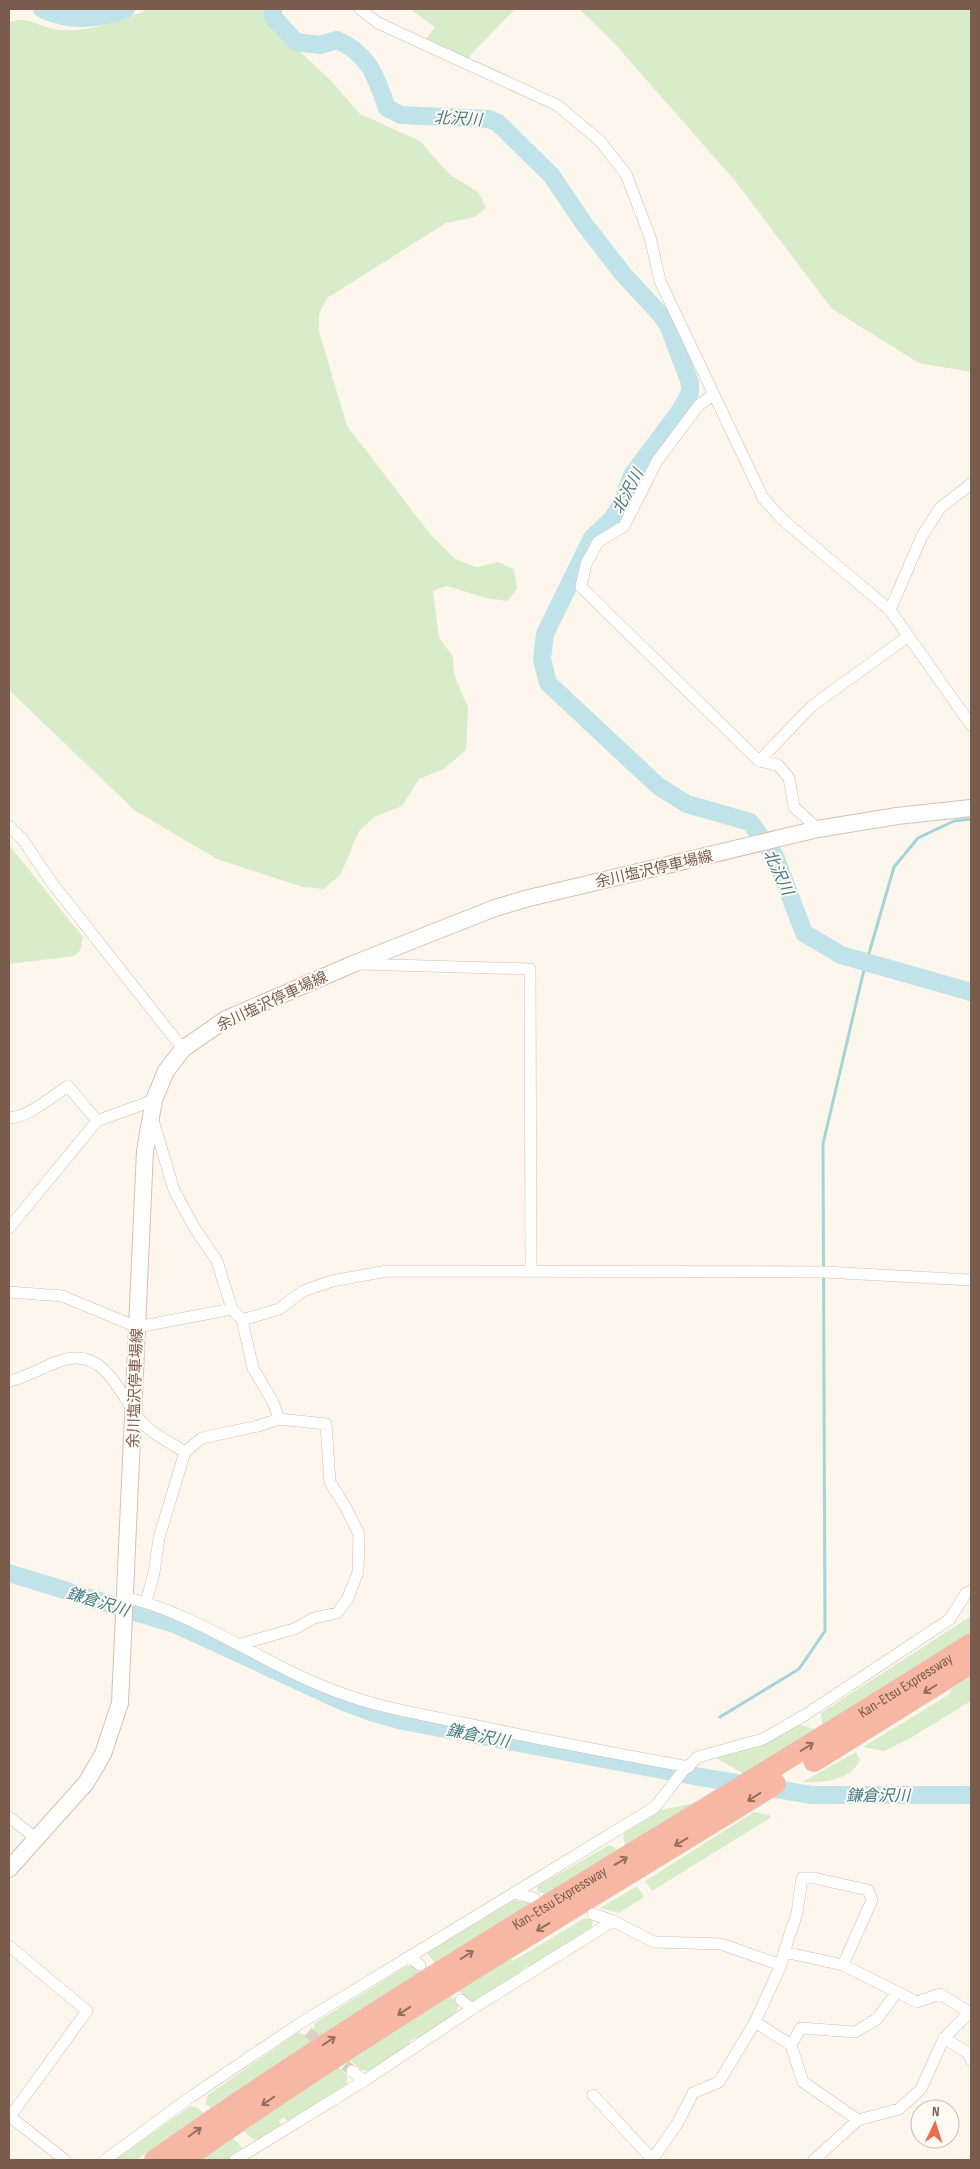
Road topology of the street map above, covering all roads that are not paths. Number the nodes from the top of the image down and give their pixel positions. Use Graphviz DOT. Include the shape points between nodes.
graph roads {
  1 [pos="360,9"];
  2 [pos="714,395"];
  3 [pos="971,484"];
  4 [pos="890,610"];
  5 [pos="907,637"];
  6 [pos="971,724"];
  7 [pos="760,760"];
  8 [pos="971,808"];
  9 [pos="9,826"];
  10 [pos="818,829"];
  11 [pos="352,964"];
  12 [pos="183,1049"];
  13 [pos="152,1107"];
  14 [pos="9,1118"];
  15 [pos="97,1121"];
  16 [pos="9,1228"];
  17 [pos="531,1271"];
  18 [pos="971,1280"];
  19 [pos="9,1292"];
  20 [pos="232,1309"];
  21 [pos="242,1320"];
  22 [pos="138,1327"];
  23 [pos="9,1381"];
  24 [pos="134,1411"];
  25 [pos="279,1419"];
  26 [pos="185,1452"];
  27 [pos="971,1591"];
  28 [pos="125,1598"];
  29 [pos="146,1602"];
  30 [pos="240,1644"];
  31 [pos="971,1644"];
  32 [pos="971,1663"];
  33 [pos="686,1769"];
  34 [pos="776,1776"];
  35 [pos="714,1813"];
  36 [pos="9,1817"];
  37 [pos="37,1839"];
  38 [pos="9,1869"];
  39 [pos="514,1894"];
  40 [pos="534,1898"];
  41 [pos="593,1914"];
  42 [pos="613,1921"];
  43 [pos="9,1946"];
  44 [pos="784,1952"];
  45 [pos="410,1957"];
  46 [pos="420,1965"];
  47 [pos="781,1965"];
  48 [pos="843,1965"];
  49 [pos="897,1992"];
  50 [pos="461,2000"];
  51 [pos="472,2009"];
  52 [pos="970,2011"];
  53 [pos="755,2022"];
  54 [pos="299,2024"];
  55 [pos="308,2032"];
  56 [pos="944,2038"];
  57 [pos="791,2045"];
  58 [pos="971,2060"];
  59 [pos="352,2071"];
  60 [pos="364,2081"];
  61 [pos="593,2095"];
  62 [pos="9,2117"];
  63 [pos="858,2120"];
  64 [pos="65,2160"];
  65 [pos="105,2160"];
  66 [pos="155,2160"];
  67 [pos="182,2160"];
  68 [pos="235,2160"];
  69 [pos="652,2160"];
  70 [pos="814,2160"];
  1 -- 2 [label="street" via="378,23 557,105 600,141 626,174 650,237 660,280"];
  2 -- 4 [label="street" via="763,498 784,521"];
  2 -- 7 [label="street" via="699,405 658,461 624,526 598,542 586,564 580,587"];
  3 -- 4 [label="street" via="935,515 922,536"];
  4 -- 5 [label="street"];
  5 -- 6 [label="street"];
  5 -- 7 [label="street" via="812,706"];
  7 -- 10 [label="street" via="778,765 788,778 794,807"];
  8 -- 10 [label="main road, 余川塩沢停車場線"];
  9 -- 12 [label="street"];
  10 -- 11 [label="main road, 余川塩沢停車場線" via="495,908"];
  11 -- 12 [label="main road, 余川塩沢停車場線" via="226,1019"];
  11 -- 17 [label="street" via="530,969"];
  12 -- 13 [label="main road, 余川塩沢停車場線" via="166,1070"];
  13 -- 15 [label="street"];
  13 -- 20 [label="street" via="174,1190 217,1261"];
  13 -- 22 [label="main road, 余川塩沢停車場線" via="145,1151"];
  14 -- 15 [label="street" via="37,1107 68,1086"];
  15 -- 16 [label="street"];
  17 -- 18 [label="street" via="824,1272"];
  17 -- 21 [label="street" via="388,1271 303,1291 279,1309"];
  19 -- 22 [label="street" via="62,1296"];
  20 -- 21 [label="street"];
  20 -- 22 [label="street"];
  21 -- 25 [label="street" via="253,1368 274,1402"];
  22 -- 24 [label="main road, 余川塩沢停車場線"];
  23 -- 24 [label="street" via="74,1358 94,1362 108,1373"];
  24 -- 26 [label="street" via="141,1423"];
  24 -- 28 [label="main road, 余川塩沢停車場線"];
  25 -- 26 [label="street" via="202,1438"];
  25 -- 30 [label="street" via="326,1424 330,1482 358,1534 358,1572 348,1598 337,1613"];
  26 -- 29 [label="street" via="159,1538"];
  27 -- 33 [label="street" via="966,1593 950,1619 805,1715 763,1739 698,1757"];
  28 -- 29 [label="street"];
  28 -- 37 [label="main road, 余川塩沢停車場線" via="120,1703 103,1754 86,1783"];
  29 -- 30 [label="street"];
  30 -- 33 [label="street" via="294,1674 363,1701"];
  34 -- 31 [label="highway, Kan-Etsu Expressway, one-way"];
  32 -- 34 [label="highway, Kan-Etsu Expressway, one-way"];
  33 -- 39 [label="street" via="655,1807"];
  34 -- 35 [label="highway, Kan-Etsu Expressway"];
  66 -- 35 [label="highway, Kan-Etsu Expressway, one-way" via="344,2031"];
  35 -- 67 [label="highway, Kan-Etsu Expressway, one-way" via="282,2091"];
  36 -- 37 [label="street"];
  37 -- 38 [label="main road, 余川塩沢停車場線"];
  39 -- 40 [label="street"];
  39 -- 45 [label="street"];
  41 -- 42 [label="street"];
  42 -- 47 [label="street" via="654,1942 721,1944"];
  42 -- 51 [label="street"];
  43 -- 62 [label="street" via="88,2010"];
  44 -- 47 [label="street"];
  44 -- 48 [label="street"];
  44 -- 48 [label="street" via="797,1913 802,1878 868,1890 872,1900"];
  45 -- 46 [label="street"];
  45 -- 54 [label="street"];
  47 -- 53 [label="street"];
  48 -- 49 [label="street"];
  49 -- 52 [label="street" via="917,2002 940,1994"];
  49 -- 57 [label="street" via="877,2019 855,2032 801,2028"];
  50 -- 51 [label="street"];
  51 -- 60 [label="street"];
  52 -- 56 [label="street"];
  53 -- 57 [label="street"];
  53 -- 69 [label="street" via="719,2082 693,2093 677,2124"];
  54 -- 55 [label="street"];
  54 -- 65 [label="street"];
  56 -- 58 [label="street" via="968,2053"];
  56 -- 63 [label="street" via="921,2089 900,2110"];
  57 -- 63 [label="street" via="803,2082"];
  59 -- 60 [label="street"];
  60 -- 68 [label="street"];
  61 -- 69 [label="street"];
  62 -- 64 [label="street"];
  63 -- 70 [label="street"];
}
